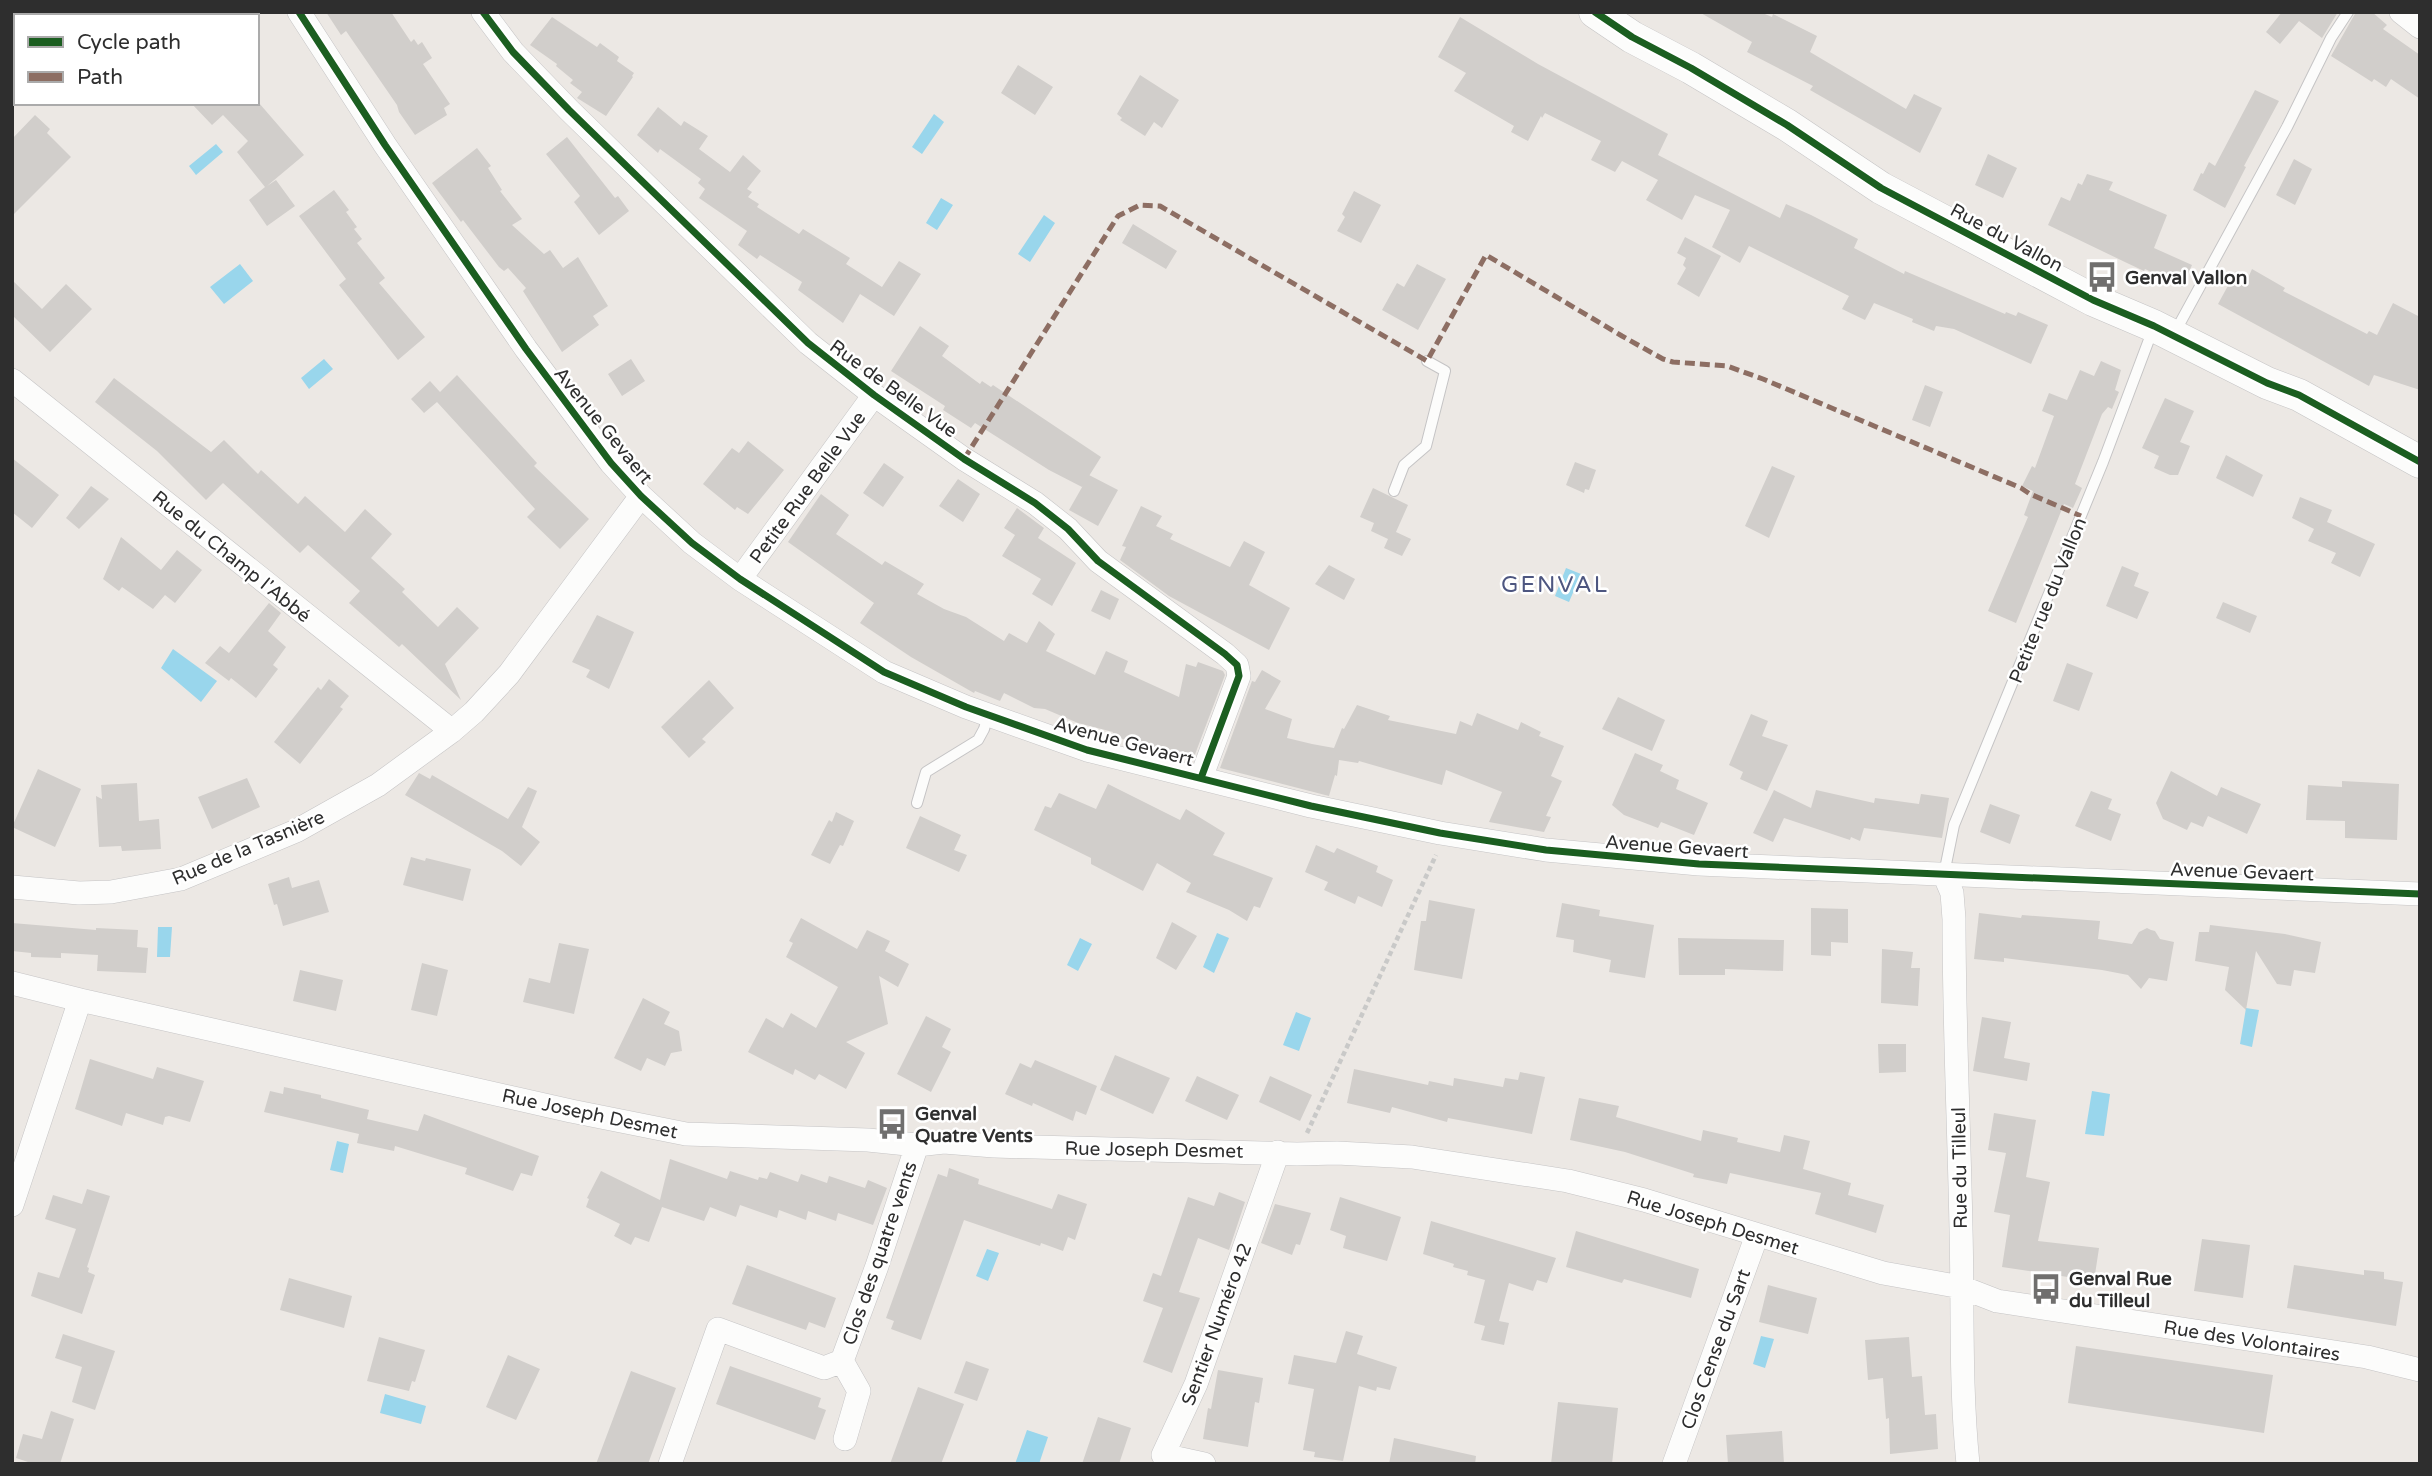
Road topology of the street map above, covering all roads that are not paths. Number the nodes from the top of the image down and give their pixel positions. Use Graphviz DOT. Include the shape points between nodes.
graph roads {
  1 [pos="299,12"];
  2 [pos="483,12"];
  3 [pos="1595,12"];
  4 [pos="2348,12"];
  5 [pos="2401,12"];
  6 [pos="2420,27"];
  7 [pos="2163,331"];
  8 [pos="1427,361"];
  9 [pos="12,380"];
  10 [pos="874,395"];
  11 [pos="2420,462"];
  12 [pos="1394,491"];
  13 [pos="641,496"];
  14 [pos="740,579"];
  15 [pos="988,715"];
  16 [pos="452,731"];
  17 [pos="1201,778"];
  18 [pos="916,803"];
  19 [pos="1944,874"];
  20 [pos="12,887"];
  21 [pos="2420,894"];
  22 [pos="12,982"];
  23 [pos="80,1000"];
  24 [pos="917,1145"];
  25 [pos="1287,1153"];
  26 [pos="12,1205"];
  27 [pos="1757,1235"];
  28 [pos="1961,1287"];
  29 [pos="842,1361"];
  30 [pos="2420,1370"];
  31 [pos="845,1439"];
  32 [pos="670,1464"];
  33 [pos="1204,1464"];
  34 [pos="1674,1464"];
  35 [pos="1968,1464"];
  1 -- 13 [label="street, Avenue Gevaert" via="526,349 594,442"];
  2 -- 10 [label="street, Rue de Belle Vue" via="513,52 586,128 808,343"];
  3 -- 7 [label="street, Rue du Vallon" via="1787,125 1881,188 2093,300"];
  4 -- 7 [label="lane, Petite rue du Vallon" via="2287,127"];
  5 -- 6 [label="street"];
  7 -- 11 [label="street, Rue du Vallon" via="2299,395"];
  7 -- 19 [label="lane, Petite rue du Vallon" via="2148,349 1954,825"];
  8 -- 12 [label="lane" via="1445,371 1431,432 1426,446 1404,465"];
  9 -- 16 [label="street, Rue du Champ l'Abbé"];
  10 -- 14 [label="street, Petite Rue Belle Vue"];
  10 -- 17 [label="street, Rue de Belle Vue" via="1035,503 1098,561 1237,665 1239,676"];
  13 -- 14 [label="street, Avenue Gevaert"];
  13 -- 16 [label="street, Rue de la Tasnière" via="532,645"];
  14 -- 15 [label="street, Avenue Gevaert" via="884,672"];
  15 -- 17 [label="street, Avenue Gevaert" via="1087,750"];
  15 -- 18 [label="lane" via="978,740 926,772"];
  16 -- 20 [label="street, Rue de la Tasnière" via="338,809 181,879 111,892"];
  17 -- 19 [label="street, Avenue Gevaert" via="1440,834 1546,850 1699,864"];
  19 -- 21 [label="street, Avenue Gevaert"];
  19 -- 28 [label="street, Rue du Tilleul" via="1952,893 1954,919"];
  22 -- 23 [label="street, Rue Joseph Desmet"];
  23 -- 24 [label="street, Rue Joseph Desmet" via="686,1134"];
  23 -- 26 [label="street"];
  24 -- 25 [label="street, Rue Joseph Desmet" via="944,1142"];
  24 -- 29 [label="street, Clos des quatre vents"];
  25 -- 27 [label="street, Rue Joseph Desmet" via="1412,1157 1568,1181"];
  25 -- 33 [label="street, Sentier Numéro 42" via="1196,1384 1163,1455"];
  27 -- 28 [label="street, Rue Joseph Desmet" via="1883,1273"];
  27 -- 34 [label="street, Clos Cense du Sart"];
  28 -- 30 [label="street, Rue des Volontaires" via="1997,1301 2367,1357"];
  28 -- 35 [label="street, Rue du Tilleul"];
  29 -- 31 [label="street, Clos des quatre vents" via="859,1391"];
  29 -- 32 [label="street, Clos des quatre vents" via="824,1368 718,1329"];
}
